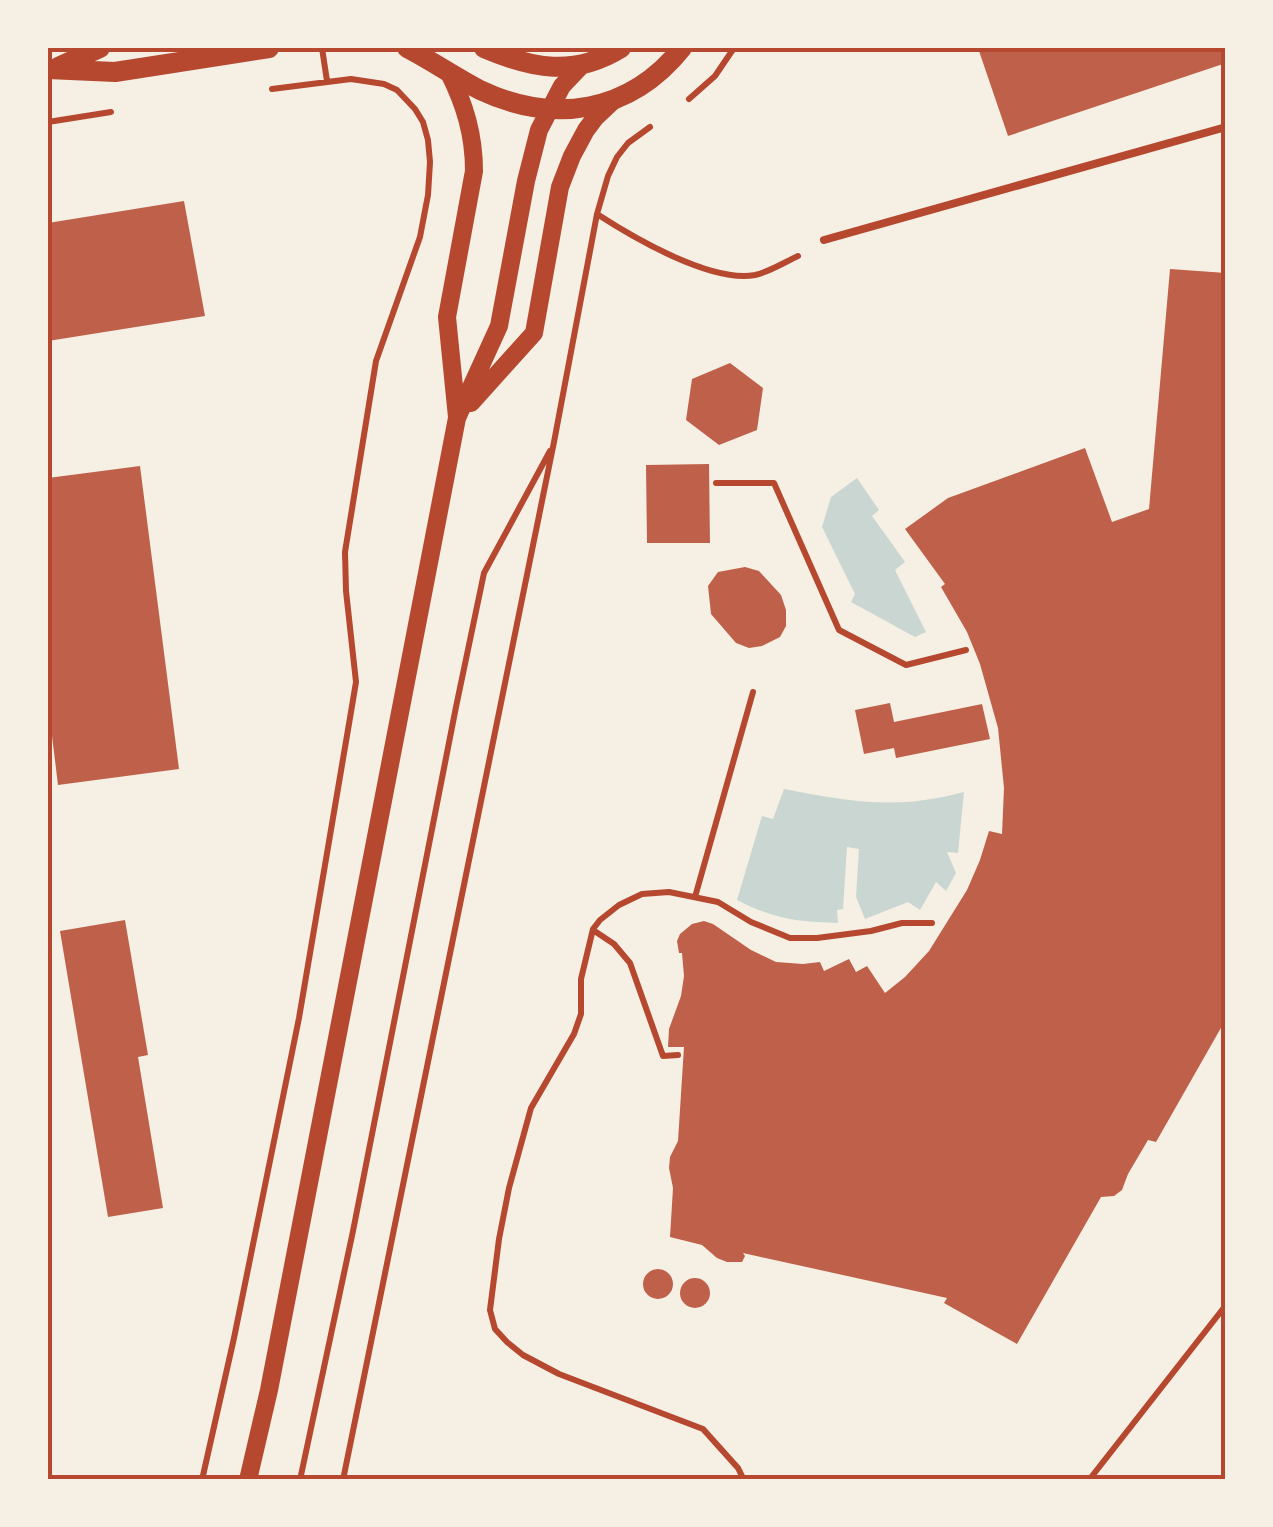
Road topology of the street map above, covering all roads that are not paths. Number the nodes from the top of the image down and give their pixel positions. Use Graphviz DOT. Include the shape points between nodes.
graph roads {
  1 [pos="100,48"];
  2 [pos="269,48"];
  3 [pos="484,48"];
  4 [pos="621,48"];
  5 [pos="682,48"];
  6 [pos="411,49"];
  7 [pos="581,66"];
  8 [pos="52,68"];
  9 [pos="449,73"];
  10 [pos="614,101"];
  11 [pos="549,108"];
  12 [pos="1226,127"];
  13 [pos="824,240"];
  14 [pos="458,418"];
  15 [pos="248,1480"];
  1 -- 8 [label="main road"];
  2 -- 8 [label="main road" via="114,72"];
  3 -- 7 [label="main road" via="531,65"];
  4 -- 7 [label="main road"];
  5 -- 10 [label="main road"];
  6 -- 9 [label="main road"];
  7 -- 11 [label="street"];
  9 -- 11 [label="main road" via="502,98"];
  9 -- 14 [label="street" via="474,150 448,317"];
  10 -- 11 [label="main road"];
  10 -- 14 [label="street" via="586,130 560,187 534,333"];
  11 -- 14 [label="street" via="526,181 500,326"];
  12 -- 13 [label="lane"];
  14 -- 15 [label="street"];
}
